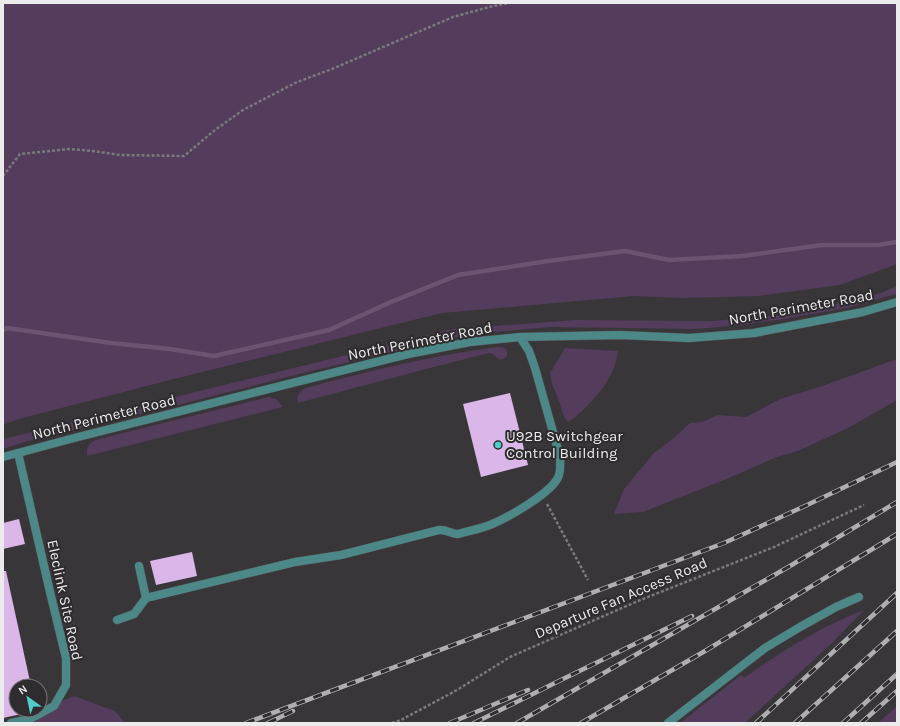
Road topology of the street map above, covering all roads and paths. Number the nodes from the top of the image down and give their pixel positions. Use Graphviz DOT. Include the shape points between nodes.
graph roads {
  1 [pos="510,3"];
  2 [pos="3,176"];
  3 [pos="897,302"];
  4 [pos="520,337"];
  5 [pos="18,453"];
  6 [pos="3,457"];
  7 [pos="542,495"];
  8 [pos="864,505"];
  9 [pos="139,566"];
  10 [pos="588,580"];
  11 [pos="859,597"];
  12 [pos="146,598"];
  13 [pos="117,620"];
  14 [pos="12,723"];
  15 [pos="392,723"];
  16 [pos="668,723"];
  1 -- 2 [label="path" via="453,17 297,82 244,110 184,156 120,155 70,149 20,154"];
  3 -- 4 [label="lane, North Perimeter Road" via="863,312 754,333 689,338 620,335"];
  4 -- 5 [label="lane, North Perimeter Road" via="470,342 408,354"];
  4 -- 7 [label="lane" via="529,351 535,368 560,457 559,476"];
  5 -- 6 [label="lane, North Perimeter Road"];
  5 -- 14 [label="lane, Eleclink Site Road" via="66,658 66,685 54,706 30,719"];
  7 -- 10 [label="path"];
  7 -- 12 [label="lane" via="507,517 470,530 454,534 443,529 341,555 295,562"];
  8 -- 15 [label="path, Departure Fan Access Road" via="774,547 638,601 510,657 457,690"];
  9 -- 12 [label="lane"];
  11 -- 16 [label="lane" via="800,626 765,648"];
  12 -- 13 [label="lane" via="134,614"];
}
